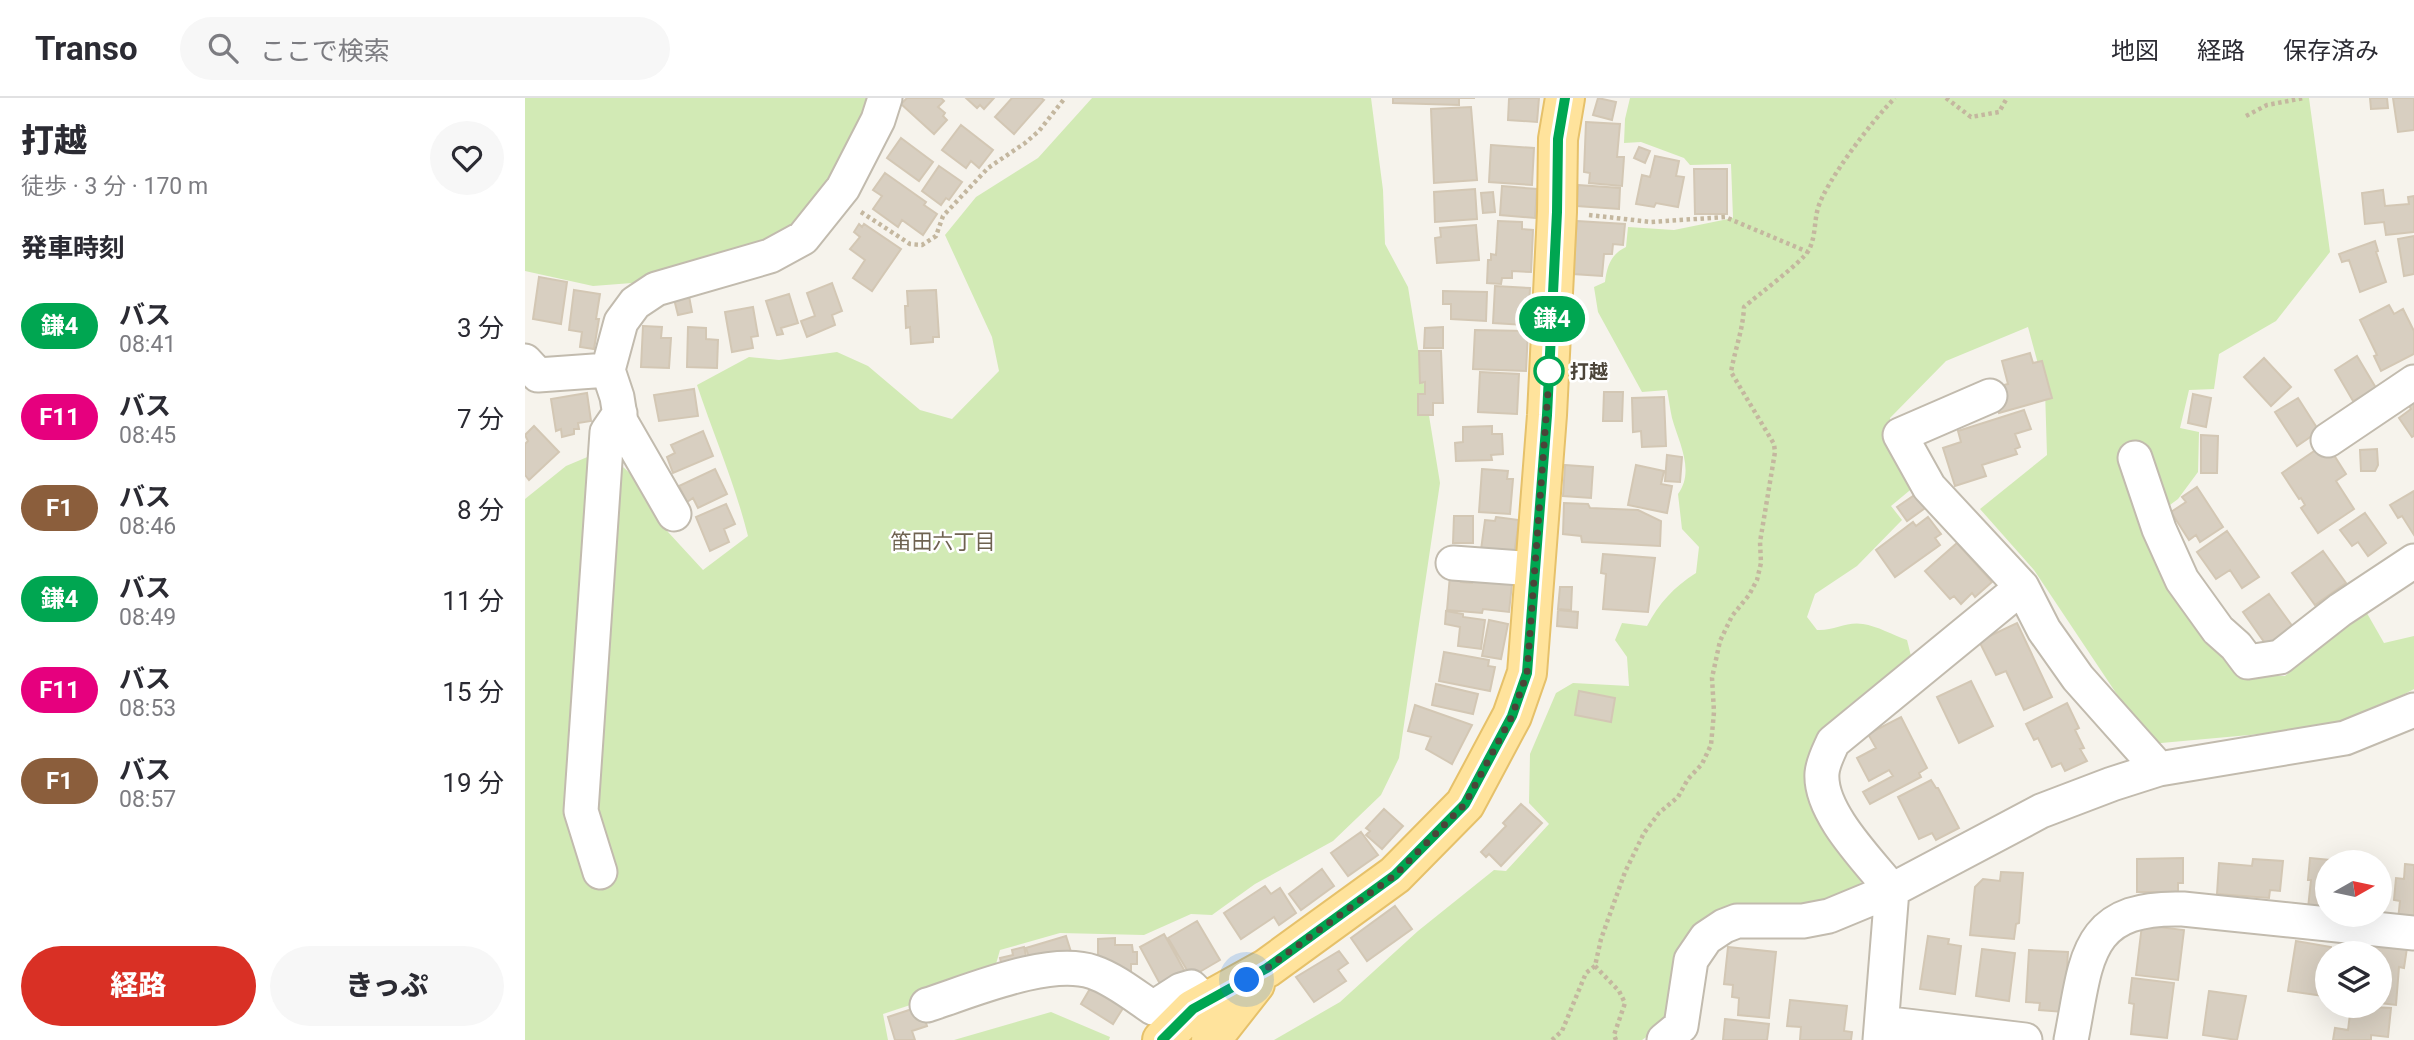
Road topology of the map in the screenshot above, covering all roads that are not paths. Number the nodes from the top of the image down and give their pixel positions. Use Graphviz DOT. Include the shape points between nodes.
graph roads {
  1 [pos="885,98"];
  2 [pos="1565,98"];
  3 [pos="608,370"];
  4 [pos="529,375"];
  5 [pos="2414,382"];
  6 [pos="1990,396"];
  7 [pos="620,413"];
  8 [pos="2328,440"];
  9 [pos="2135,458"];
  10 [pos="674,514"];
  11 [pos="2414,561"];
  12 [pos="1453,563"];
  13 [pos="1535,569"];
  14 [pos="2022,587"];
  15 [pos="2414,710"];
  16 [pos="2159,769"];
  17 [pos="600,872"];
  18 [pos="1892,890"];
  19 [pos="2414,933"];
  20 [pos="1267,968"];
  21 [pos="1206,1002"];
  22 [pos="927,1005"];
  23 [pos="1881,1032"];
  24 [pos="1675,1035"];
  25 [pos="1162,1040"];
  26 [pos="1211,1040"];
  27 [pos="2025,1040"];
  28 [pos="2071,1040"];
  1 -- 3 [label="street" via="879,120 838,196 803,238 770,256 656,289 635,303 621,322"];
  2 -- 13 [label="main road" via="1558,139 1547,415"];
  3 -- 4 [label="street"];
  3 -- 7 [label="street"];
  5 -- 8 [label="street"];
  6 -- 14 [label="street" via="1901,435 1930,487"];
  7 -- 10 [label="street"];
  7 -- 17 [label="street" via="607,432 581,811"];
  9 -- 11 [label="street" via="2182,580 2248,662 2280,657"];
  12 -- 13 [label="street"];
  13 -- 20 [label="main road" via="1527,673 1512,716 1465,804 1395,875"];
  14 -- 16 [label="street" via="2078,678"];
  14 -- 18 [label="street" via="1833,742 1827,754 1822,772 1831,812"];
  15 -- 16 [label="street" via="2345,738"];
  16 -- 18 [label="street" via="2041,811"];
  18 -- 23 [label="street"];
  18 -- 24 [label="street" via="1829,916 1737,921 1706,937 1691,960"];
  19 -- 28 [label="street" via="2183,909 2136,912 2099,935 2088,955"];
  20 -- 21 [label="main road"];
  20 -- 26 [label="main road"];
  21 -- 22 [label="street" via="1191,987 1153,1008 1097,973 1061,969 1035,972"];
  21 -- 25 [label="main road"];
  23 -- 27 [label="street"];
}
